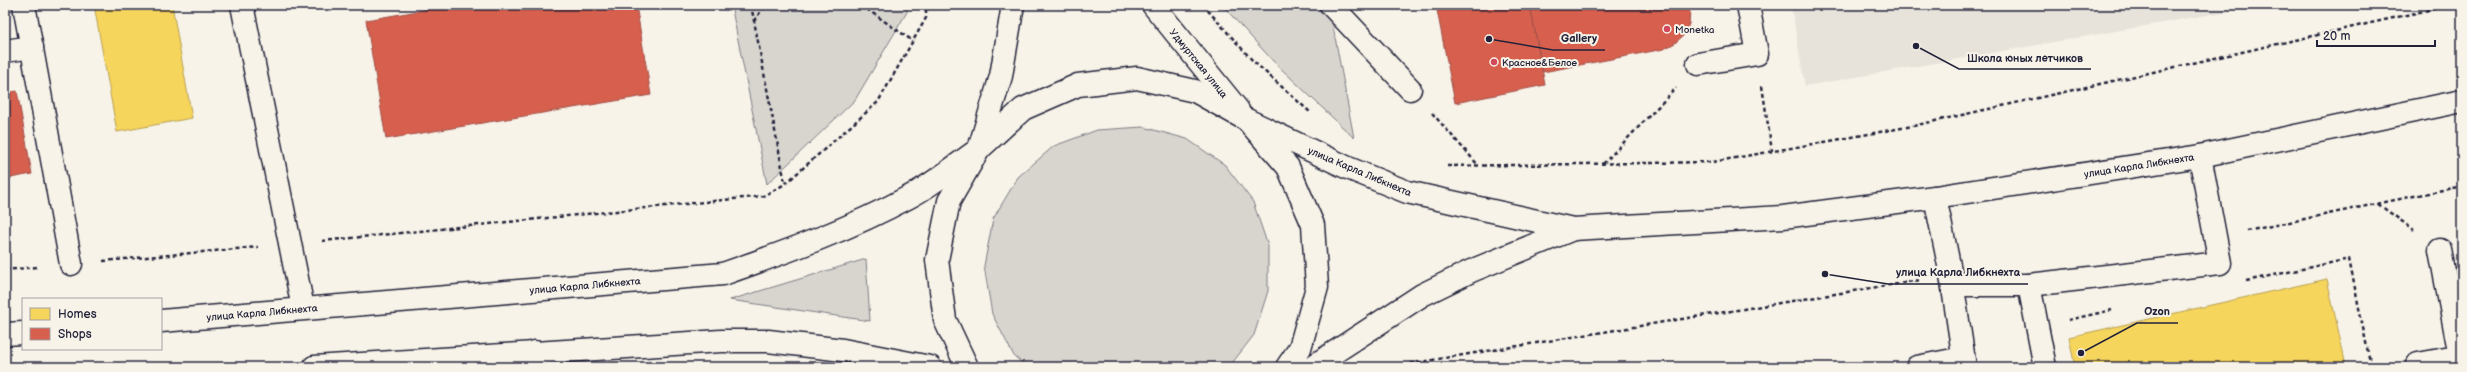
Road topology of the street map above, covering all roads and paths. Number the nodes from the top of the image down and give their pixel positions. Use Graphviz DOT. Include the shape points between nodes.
graph roads {
  1 [pos="24,5"];
  2 [pos="242,5"];
  3 [pos="751,5"];
  4 [pos="765,5"];
  5 [pos="861,5"];
  6 [pos="926,5"];
  7 [pos="1013,5"];
  8 [pos="1153,5"];
  9 [pos="1203,5"];
  10 [pos="1331,5"];
  11 [pos="1748,5"];
  12 [pos="2451,5"];
  13 [pos="754,21"];
  14 [pos="912,41"];
  15 [pos="32,46"];
  16 [pos="5,51"];
  17 [pos="1757,54"];
  18 [pos="1698,64"];
  19 [pos="1410,89"];
  20 [pos="2462,101"];
  21 [pos="1317,118"];
  22 [pos="1247,120"];
  23 [pos="979,149"];
  24 [pos="1772,151"];
  25 [pos="2200,156"];
  26 [pos="1603,164"];
  27 [pos="1478,165"];
  28 [pos="1440,166"];
  29 [pos="785,184"];
  30 [pos="1935,197"];
  31 [pos="2377,203"];
  32 [pos="1573,229"];
  33 [pos="290,244"];
  34 [pos="2440,250"];
  35 [pos="71,264"];
  36 [pos="5,270"];
  37 [pos="2242,282"];
  38 [pos="2029,284"];
  39 [pos="1953,285"];
  40 [pos="303,308"];
  41 [pos="2119,309"];
  42 [pos="162,320"];
  43 [pos="2065,320"];
  44 [pos="22,332"];
  45 [pos="5,334"];
  46 [pos="2461,356"];
  47 [pos="535,360"];
  48 [pos="421,363"];
  49 [pos="1964,363"];
  50 [pos="338,366"];
  51 [pos="314,367"];
  52 [pos="930,367"];
  53 [pos="967,367"];
  54 [pos="1287,367"];
  55 [pos="1312,367"];
  56 [pos="1917,367"];
  57 [pos="2045,367"];
  58 [pos="2371,367"];
  59 [pos="2419,367"];
  1 -- 15 [label="main road"];
  2 -- 33 [label="main road"];
  3 -- 13 [label="path"];
  4 -- 13 [label="path"];
  5 -- 14 [label="path"];
  6 -- 14 [label="path" via="926,18"];
  7 -- 23 [label="main road" via="1001,76"];
  8 -- 22 [label="main road, Удмуртская улица"];
  9 -- 21 [label="path" via="1253,61"];
  10 -- 19 [label="main road"];
  11 -- 17 [label="main road"];
  12 -- 24 [label="path" via="1913,126"];
  13 -- 29 [label="path"];
  14 -- 29 [label="path" via="878,102"];
  15 -- 16 [label="main road"];
  15 -- 35 [label="main road"];
  17 -- 18 [label="main road"];
  17 -- 24 [label="path"];
  18 -- 26 [label="path"];
  19 -- 27 [label="path"];
  20 -- 25 [label="main road, улица Карла Либкнехта"];
  22 -- 23 [label="main road, улица Карла Либкнехта" via="1195,91 1137,78 1078,85 1023,109"];
  22 -- 32 [label="main road, улица Карла Либкнехта" via="1348,168 1407,192"];
  22 -- 54 [label="main road, Удмуртская улица" via="1288,166 1313,224 1317,287 1300,348"];
  23 -- 40 [label="main road, улица Карла Либкнехта" via="910,197 789,251 723,274"];
  23 -- 53 [label="main road" via="949,202 937,260 945,320"];
  24 -- 26 [label="path" via="1713,162"];
  25 -- 30 [label="main road, улица Карла Либкнехта"];
  25 -- 38 [label="main road" via="2220,263"];
  26 -- 27 [label="path"];
  27 -- 28 [label="path"];
  29 -- 33 [label="path" via="763,196"];
  30 -- 32 [label="main road, улица Карла Либкнехта" via="1782,217"];
  30 -- 39 [label="main road"];
  31 -- 34 [label="path"];
  32 -- 55 [label="main road, улица Карла Либкнехта" via="1471,271 1422,295"];
  33 -- 35 [label="path"];
  33 -- 40 [label="main road"];
  34 -- 46 [label="main road"];
  35 -- 36 [label="path"];
  37 -- 58 [label="path" via="2349,259"];
  38 -- 39 [label="main road"];
  38 -- 57 [label="main road"];
  39 -- 49 [label="main road"];
  40 -- 42 [label="main road, улица Карла Либкнехта"];
  41 -- 43 [label="path"];
  44 -- 45 [label="main road"];
  46 -- 59 [label="main road" via="2418,364"];
  47 -- 48 [label="main road"];
  47 -- 52 [label="main road" via="768,340 843,350"];
  48 -- 50 [label="main road"];
  49 -- 56 [label="main road"];
  50 -- 51 [label="main road"];
}
